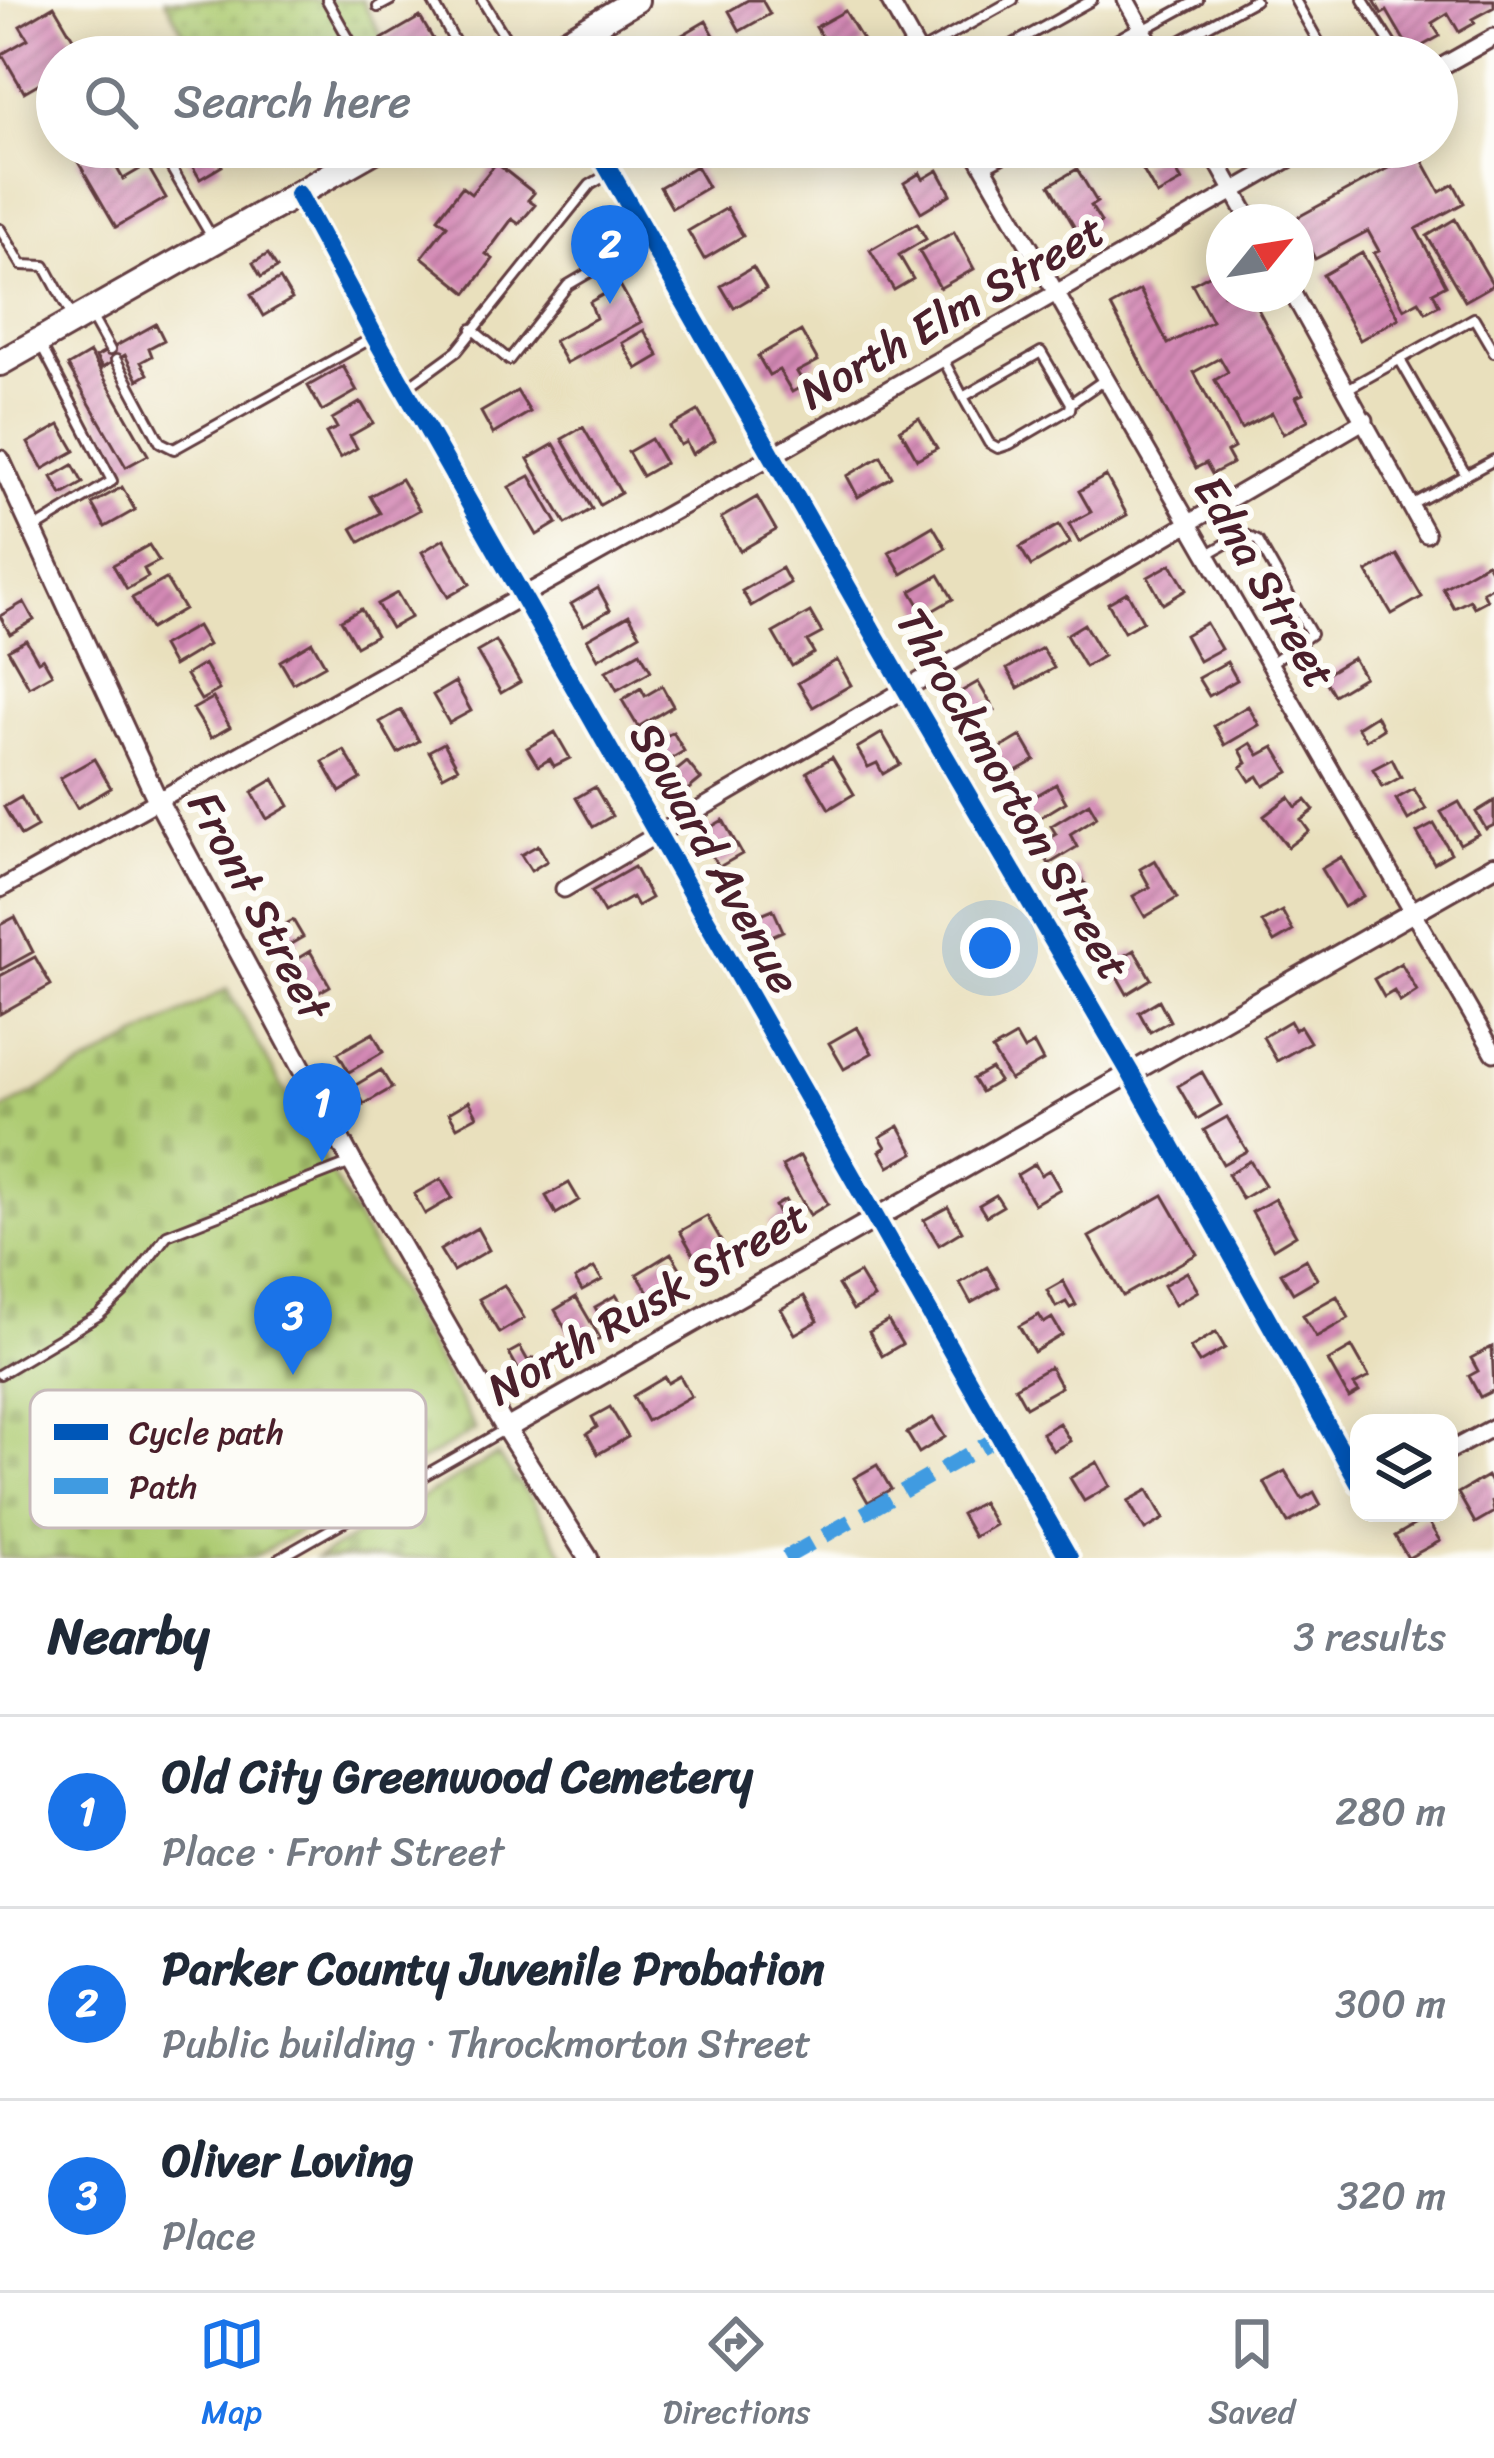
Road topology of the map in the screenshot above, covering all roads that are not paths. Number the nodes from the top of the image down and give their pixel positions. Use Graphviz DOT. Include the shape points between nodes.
graph roads {
  1 [pos="327,0"];
  2 [pos="391,0"];
  3 [pos="432,0"];
  4 [pos="482,0"];
  5 [pos="889,0"];
  6 [pos="1013,0"];
  7 [pos="1092,0"];
  8 [pos="1126,0"];
  9 [pos="1198,0"];
  10 [pos="1255,0"];
  11 [pos="1295,0"];
  12 [pos="1363,0"];
  13 [pos="625,3"];
  14 [pos="378,7"];
  15 [pos="1142,28"];
  16 [pos="347,36"];
  17 [pos="452,36"];
  18 [pos="504,36"];
  19 [pos="573,36"];
  20 [pos="909,36"];
  21 [pos="952,36"];
  22 [pos="1028,36"];
  23 [pos="1127,36"];
  24 [pos="1146,36"];
  25 [pos="1192,36"];
  26 [pos="1315,36"];
  27 [pos="1386,36"];
  28 [pos="1494,37"];
  29 [pos="1458,57"];
  30 [pos="171,168"];
  31 [pos="343,168"];
  32 [pos="608,168"];
  33 [pos="984,168"];
  34 [pos="1220,168"];
  35 [pos="1275,168"];
  36 [pos="610,172"];
  37 [pos="1234,192"];
  38 [pos="298,194"];
  39 [pos="1241,204"];
  40 [pos="0,229"];
  41 [pos="648,238"];
  42 [pos="214,241"];
  43 [pos="1056,295"];
  44 [pos="1302,312"];
  45 [pos="81,316"];
  46 [pos="472,329"];
  47 [pos="375,337"];
  48 [pos="39,341"];
  49 [pos="110,350"];
  50 [pos="1494,352"];
  51 [pos="943,359"];
  52 [pos="1400,359"];
  53 [pos="116,360"];
  54 [pos="0,363"];
  55 [pos="1106,379"];
  56 [pos="404,388"];
  57 [pos="1347,389"];
  58 [pos="963,397"];
  59 [pos="1071,403"];
  60 [pos="1365,420"];
  61 [pos="772,456"];
  62 [pos="0,460"];
  63 [pos="1494,460"];
  64 [pos="1466,476"];
  65 [pos="1411,505"];
  66 [pos="1190,523"];
  67 [pos="34,529"];
  68 [pos="1426,534"];
  69 [pos="1207,554"];
  70 [pos="522,596"];
  71 [pos="1270,664"];
  72 [pos="905,688"];
  73 [pos="157,800"];
  74 [pos="657,835"];
  75 [pos="1494,866"];
  76 [pos="0,889"];
  77 [pos="564,889"];
  78 [pos="1413,913"];
  79 [pos="1494,1053"];
  80 [pos="1131,1074"];
  81 [pos="352,1162"];
  82 [pos="874,1218"];
  83 [pos="0,1374"];
  84 [pos="1494,1428"];
  85 [pos="506,1429"];
  86 [pos="1458,1446"];
  87 [pos="1350,1467"];
  88 [pos="426,1475"];
  89 [pos="333,1528"];
  90 [pos="281,1558"];
  91 [pos="588,1558"];
  92 [pos="1069,1558"];
  1 -- 16 [label="lane"];
  2 -- 14 [label="lane"];
  3 -- 17 [label="lane"];
  4 -- 18 [label="lane"];
  5 -- 20 [label="street"];
  6 -- 21 [label="lane"];
  7 -- 22 [label="lane"];
  8 -- 15 [label="street"];
  9 -- 15 [label="lane"];
  10 -- 25 [label="lane"];
  11 -- 26 [label="lane"];
  12 -- 27 [label="lane"];
  13 -- 19 [label="main road"];
  15 -- 23 [label="lane"];
  15 -- 24 [label="street"];
  28 -- 29 [label="street"];
  30 -- 42 [label="lane"];
  31 -- 38 [label="main road"];
  32 -- 36 [label="street, Throckmorton Street"];
  33 -- 43 [label="street, Edna Street"];
  34 -- 37 [label="street"];
  35 -- 37 [label="street, North Elm Street"];
  36 -- 41 [label="street, Throckmorton Street"];
  36 -- 46 [label="lane" via="590,185"];
  37 -- 39 [label="street"];
  37 -- 43 [label="street, North Elm Street"];
  38 -- 42 [label="main road"];
  38 -- 47 [label="street, Soward Avenue"];
  40 -- 45 [label="lane" via="22,266 45,266"];
  41 -- 46 [label="lane" via="568,285 509,360"];
  41 -- 61 [label="street, Throckmorton Street"];
  42 -- 45 [label="main road"];
  43 -- 51 [label="street, North Elm Street"];
  43 -- 55 [label="street, Edna Street"];
  44 -- 57 [label="street"];
  45 -- 48 [label="main road"];
  45 -- 49 [label="lane"];
  46 -- 56 [label="lane" via="457,352"];
  47 -- 53 [label="lane" via="169,449"];
  47 -- 56 [label="street, Soward Avenue"];
  48 -- 54 [label="main road"];
  48 -- 67 [label="lane" via="112,481"];
  50 -- 52 [label="lane" via="1474,317"];
  51 -- 58 [label="lane"];
  51 -- 61 [label="street, North Elm Street"];
  52 -- 57 [label="lane"];
  52 -- 64 [label="lane"];
  55 -- 59 [label="lane"];
  55 -- 66 [label="street, Edna Street"];
  56 -- 70 [label="street, Soward Avenue"];
  57 -- 60 [label="street"];
  58 -- 59 [label="lane" via="1041,352"];
  58 -- 59 [label="lane" via="998,448"];
  60 -- 65 [label="street"];
  60 -- 66 [label="street"];
  61 -- 70 [label="street, North Elm Street"];
  61 -- 72 [label="street, Throckmorton Street"];
  62 -- 67 [label="street, Front Street"];
  63 -- 64 [label="lane"];
  64 -- 65 [label="lane"];
  65 -- 68 [label="street"];
  66 -- 69 [label="street, Edna Street"];
  66 -- 72 [label="street"];
  67 -- 73 [label="street, Front Street"];
  69 -- 71 [label="street, Edna Street"];
  69 -- 71 [label="lane" via="1243,534 1258,542 1311,634"];
  70 -- 73 [label="street, North Elm Street"];
  70 -- 74 [label="street, Soward Avenue"];
  71 -- 78 [label="street, Edna Street"];
  72 -- 74 [label="street"];
  72 -- 80 [label="street, Throckmorton Street"];
  73 -- 76 [label="street, North Elm Street"];
  73 -- 81 [label="street, Front Street"];
  74 -- 77 [label="street"];
  74 -- 82 [label="street, Soward Avenue"];
  75 -- 78 [label="street, North Rusk Street"];
  78 -- 79 [label="street, Edna Street"];
  78 -- 80 [label="street, North Rusk Street"];
  80 -- 82 [label="street, North Rusk Street"];
  80 -- 87 [label="street, Throckmorton Street"];
  81 -- 83 [label="lane" via="167,1235 99,1315"];
  81 -- 85 [label="street, Front Street"];
  82 -- 85 [label="street, North Rusk Street"];
  82 -- 92 [label="street, Soward Avenue"];
  84 -- 86 [label="street"];
  85 -- 88 [label="lane, North Rusk Street"];
  85 -- 91 [label="street, Front Street"];
  89 -- 90 [label="lane, North Rusk Street"];
}
